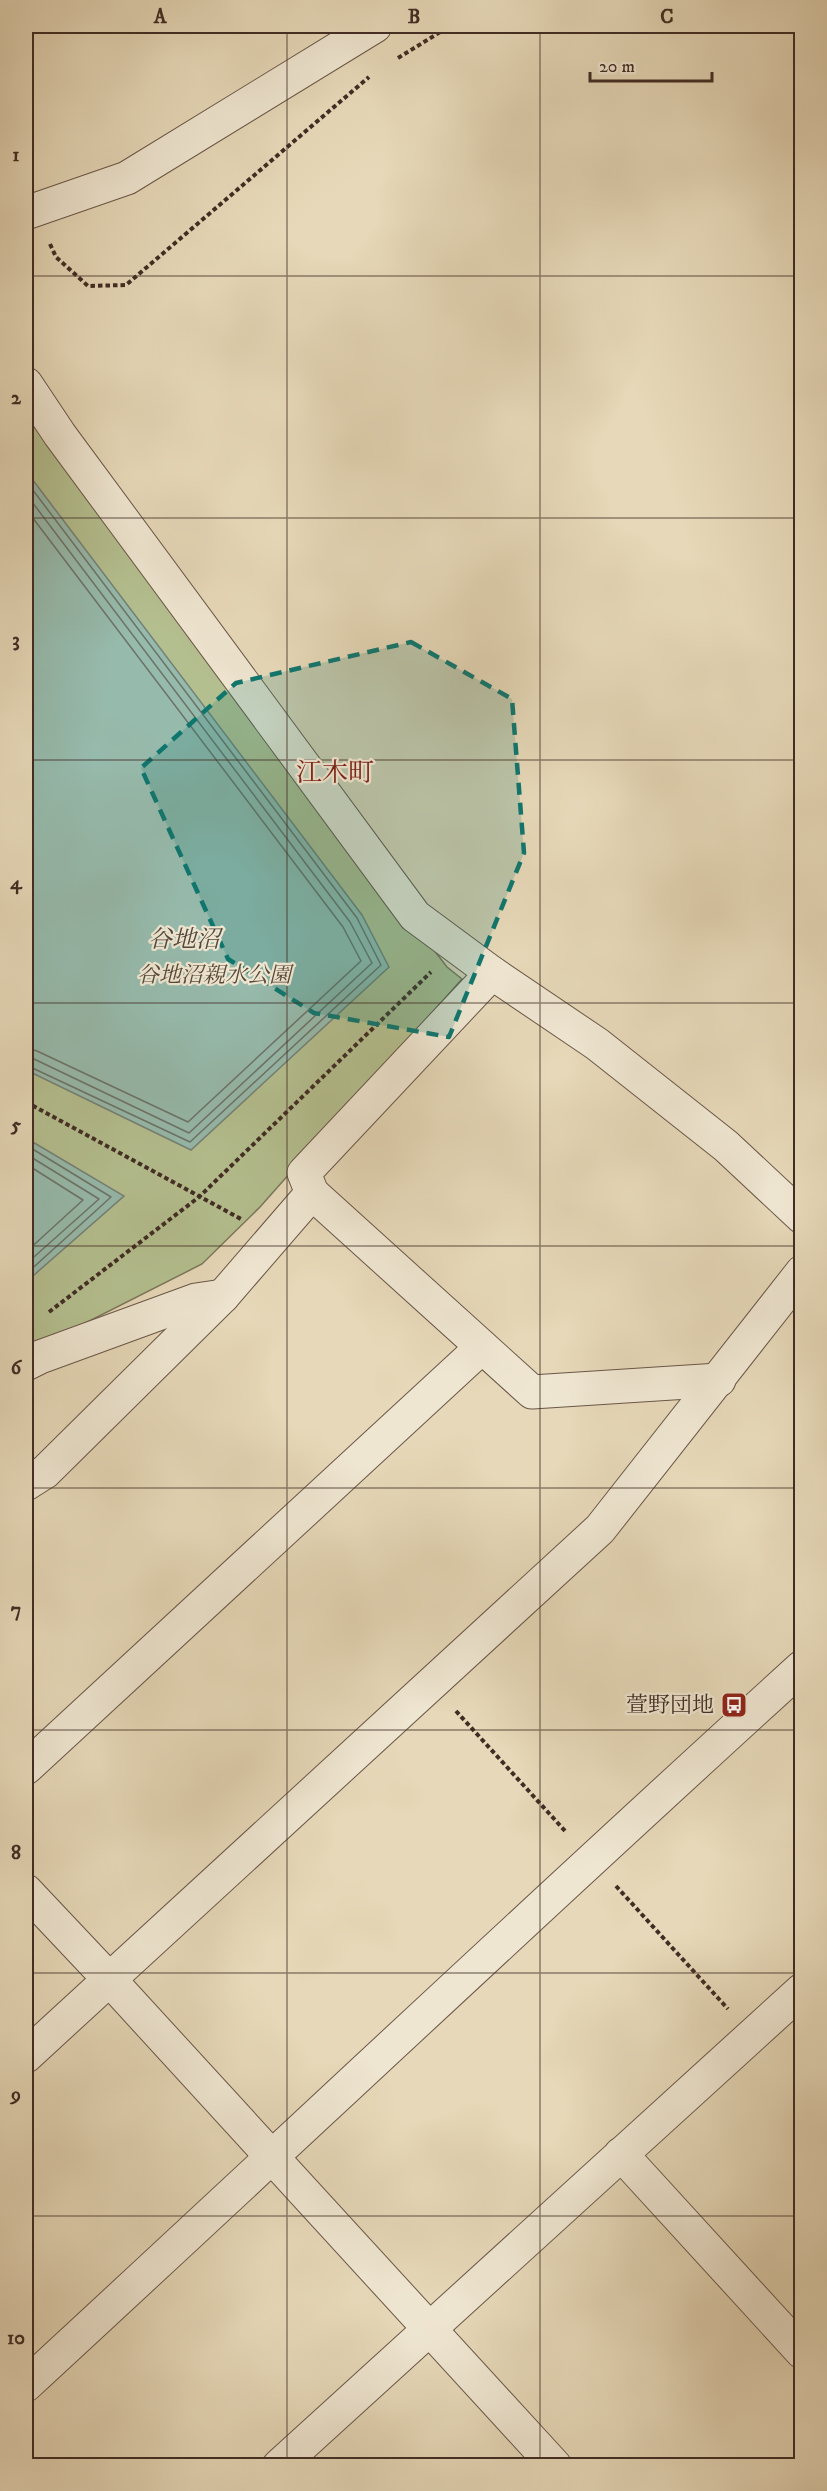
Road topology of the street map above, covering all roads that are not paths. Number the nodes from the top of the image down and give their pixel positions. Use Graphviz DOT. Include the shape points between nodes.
graph roads {
  1 [pos="375,26"];
  2 [pos="31,212"];
  3 [pos="26,384"];
  4 [pos="492,973"];
  5 [pos="312,1193"];
  6 [pos="801,1217"];
  7 [pos="801,1272"];
  8 [pos="223,1296"];
  9 [pos="482,1347"];
  10 [pos="26,1364"];
  11 [pos="719,1380"];
  12 [pos="26,1485"];
  13 [pos="801,1667"];
  14 [pos="26,1768"];
  15 [pos="26,1891"];
  16 [pos="109,1979"];
  17 [pos="801,1990"];
  18 [pos="26,2056"];
  19 [pos="621,2154"];
  20 [pos="272,2158"];
  21 [pos="429,2329"];
  22 [pos="801,2352"];
  23 [pos="26,2385"];
  24 [pos="279,2466"];
  25 [pos="555,2466"];
  1 -- 2 [label="street" via="127,178"];
  3 -- 4 [label="street" via="415,916"];
  4 -- 5 [label="street" via="304,1173"];
  4 -- 6 [label="street" via="606,1051 726,1146"];
  5 -- 8 [label="street"];
  5 -- 9 [label="street"];
  7 -- 11 [label="street"];
  8 -- 10 [label="street" via="196,1300"];
  8 -- 12 [label="street" via="45,1472"];
  9 -- 11 [label="street" via="532,1392"];
  9 -- 14 [label="street"];
  11 -- 16 [label="street" via="600,1529"];
  13 -- 20 [label="street"];
  15 -- 16 [label="street"];
  16 -- 18 [label="street"];
  16 -- 20 [label="street"];
  17 -- 19 [label="street"];
  19 -- 21 [label="street"];
  19 -- 22 [label="street"];
  20 -- 21 [label="street"];
  20 -- 23 [label="street"];
  21 -- 24 [label="street"];
  21 -- 25 [label="street"];
}
